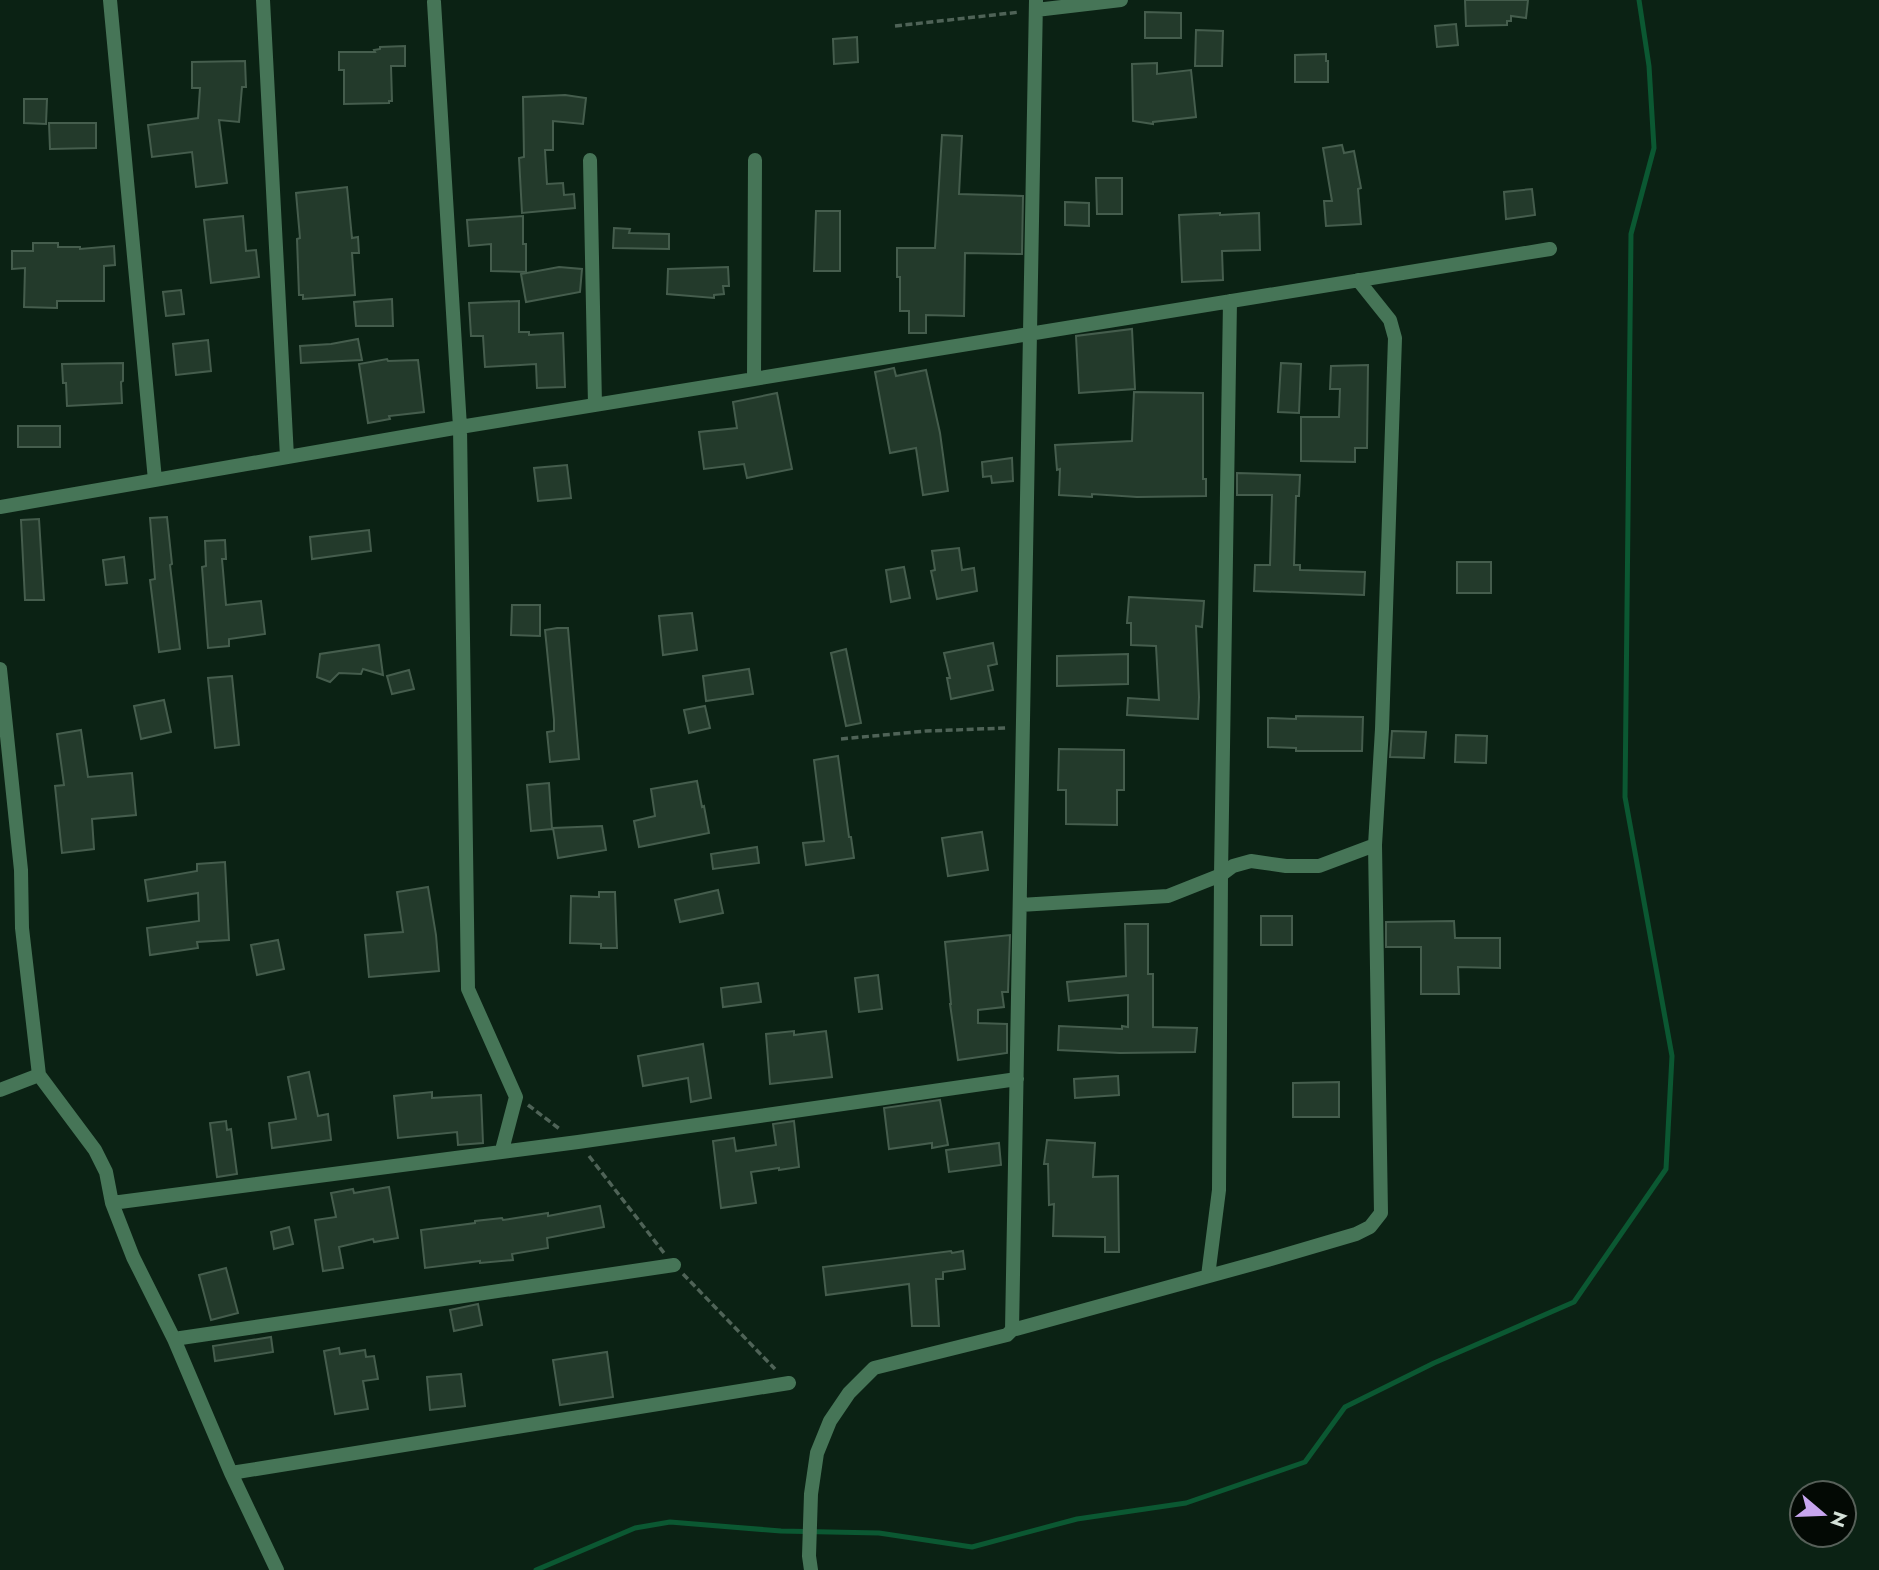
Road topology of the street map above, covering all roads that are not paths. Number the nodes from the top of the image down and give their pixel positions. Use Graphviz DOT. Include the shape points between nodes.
graph roads {
  1 [pos="110,0"];
  2 [pos="263,0"];
  3 [pos="1121,0"];
  4 [pos="435,2"];
  5 [pos="1036,5"];
  6 [pos="590,160"];
  7 [pos="755,160"];
  8 [pos="1550,249"];
  9 [pos="1358,280"];
  10 [pos="1230,301"];
  11 [pos="1031,334"];
  12 [pos="754,379"];
  13 [pos="596,405"];
  14 [pos="460,427"];
  15 [pos="287,457"];
  16 [pos="155,480"];
  17 [pos="0,507"];
  18 [pos="0,669"];
  19 [pos="1375,845"];
  20 [pos="1221,875"];
  21 [pos="1020,905"];
  22 [pos="39,1075"];
  23 [pos="1017,1079"];
  24 [pos="0,1090"];
  25 [pos="502,1150"];
  26 [pos="112,1203"];
  27 [pos="674,1265"];
  28 [pos="1208,1276"];
  29 [pos="1012,1330"];
  30 [pos="174,1339"];
  31 [pos="789,1383"];
  32 [pos="231,1473"];
  33 [pos="277,1570"];
  34 [pos="811,1570"];
  1 -- 16 [label="street"];
  2 -- 15 [label="street"];
  3 -- 5 [label="street"];
  4 -- 14 [label="street"];
  5 -- 11 [label="street"];
  6 -- 13 [label="street"];
  7 -- 12 [label="street"];
  8 -- 9 [label="street"];
  9 -- 10 [label="street"];
  9 -- 19 [label="street" via="1390,320 1395,338"];
  10 -- 11 [label="street"];
  10 -- 20 [label="street"];
  11 -- 12 [label="street"];
  11 -- 21 [label="street"];
  12 -- 13 [label="street"];
  13 -- 14 [label="street"];
  14 -- 15 [label="street"];
  14 -- 25 [label="street" via="468,989 516,1097"];
  15 -- 16 [label="street"];
  16 -- 17 [label="street"];
  18 -- 22 [label="street"];
  19 -- 20 [label="street" via="1319,866 1251,861"];
  19 -- 28 [label="street" via="1381,1213 1370,1227 1356,1234"];
  20 -- 21 [label="street" via="1168,896"];
  20 -- 28 [label="street" via="1219,1190"];
  21 -- 23 [label="street"];
  22 -- 24 [label="street"];
  22 -- 26 [label="street" via="95,1150 106,1171"];
  23 -- 25 [label="street"];
  23 -- 29 [label="street"];
  25 -- 26 [label="street"];
  26 -- 30 [label="street" via="132,1257"];
  27 -- 30 [label="street"];
  28 -- 29 [label="street"];
  29 -- 34 [label="street" via="874,1368 849,1393 830,1421 817,1453 811,1494"];
  30 -- 32 [label="street"];
  31 -- 32 [label="street"];
  32 -- 33 [label="street"];
}
